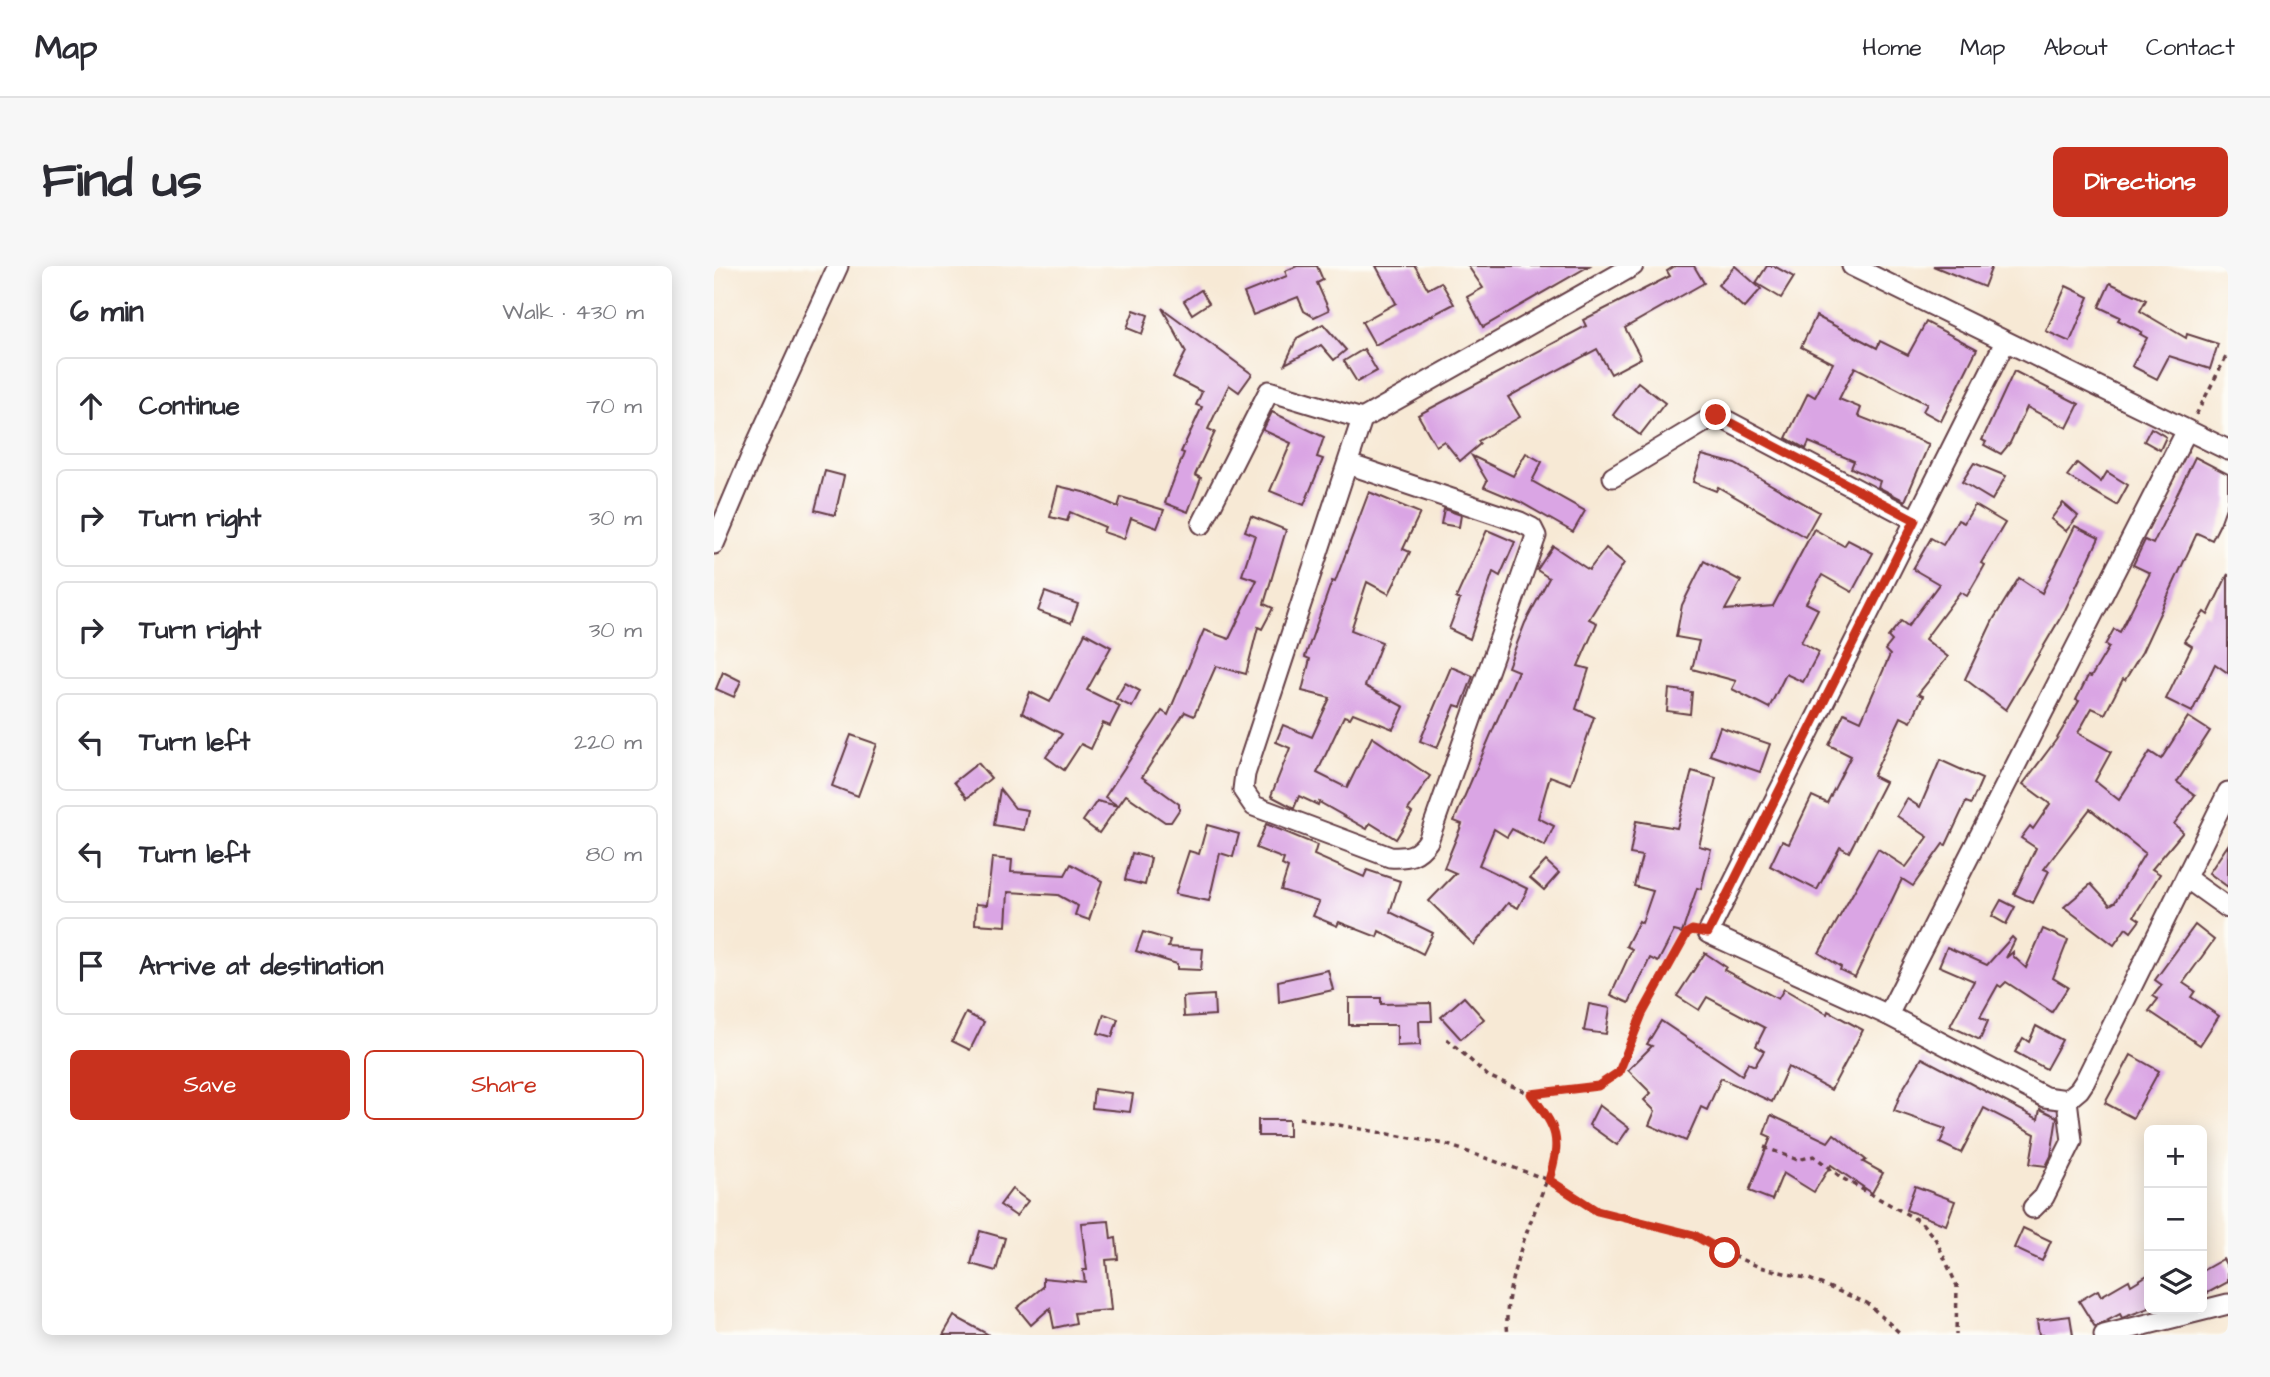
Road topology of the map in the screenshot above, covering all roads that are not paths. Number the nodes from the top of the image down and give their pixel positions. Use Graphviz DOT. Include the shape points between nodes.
graph roads {
  1 [pos="838,266"];
  2 [pos="1633,266"];
  3 [pos="1852,266"];
  4 [pos="2005,342"];
  5 [pos="1362,419"];
  6 [pos="2186,432"];
  7 [pos="2228,450"];
  8 [pos="1349,464"];
  9 [pos="1613,477"];
  10 [pos="1915,520"];
  11 [pos="1202,524"];
  12 [pos="714,544"];
  13 [pos="2228,792"];
  14 [pos="2186,878"];
  15 [pos="2228,908"];
  16 [pos="1888,1015"];
  17 [pos="2067,1100"];
  18 [pos="2033,1208"];
  19 [pos="2228,1304"];
  20 [pos="2104,1335"];
  1 -- 12 [label="street"];
  2 -- 5 [label="street"];
  3 -- 4 [label="street"];
  4 -- 6 [label="street"];
  4 -- 10 [label="street"];
  5 -- 8 [label="street"];
  5 -- 11 [label="street" via="1269,391"];
  6 -- 7 [label="street"];
  6 -- 16 [label="street"];
  8 -- 8 [label="street" via="1242,790 1254,806 1390,858 1405,858 1415,855 1428,841 1536,536 1520,522"];
  9 -- 10 [label="street" via="1716,415"];
  10 -- 16 [label="street" via="1708,933"];
  13 -- 14 [label="street"];
  14 -- 15 [label="street"];
  14 -- 17 [label="street" via="2085,1080"];
  16 -- 17 [label="street" via="2045,1097"];
  17 -- 18 [label="street" via="2073,1141"];
  19 -- 20 [label="street"];
}
